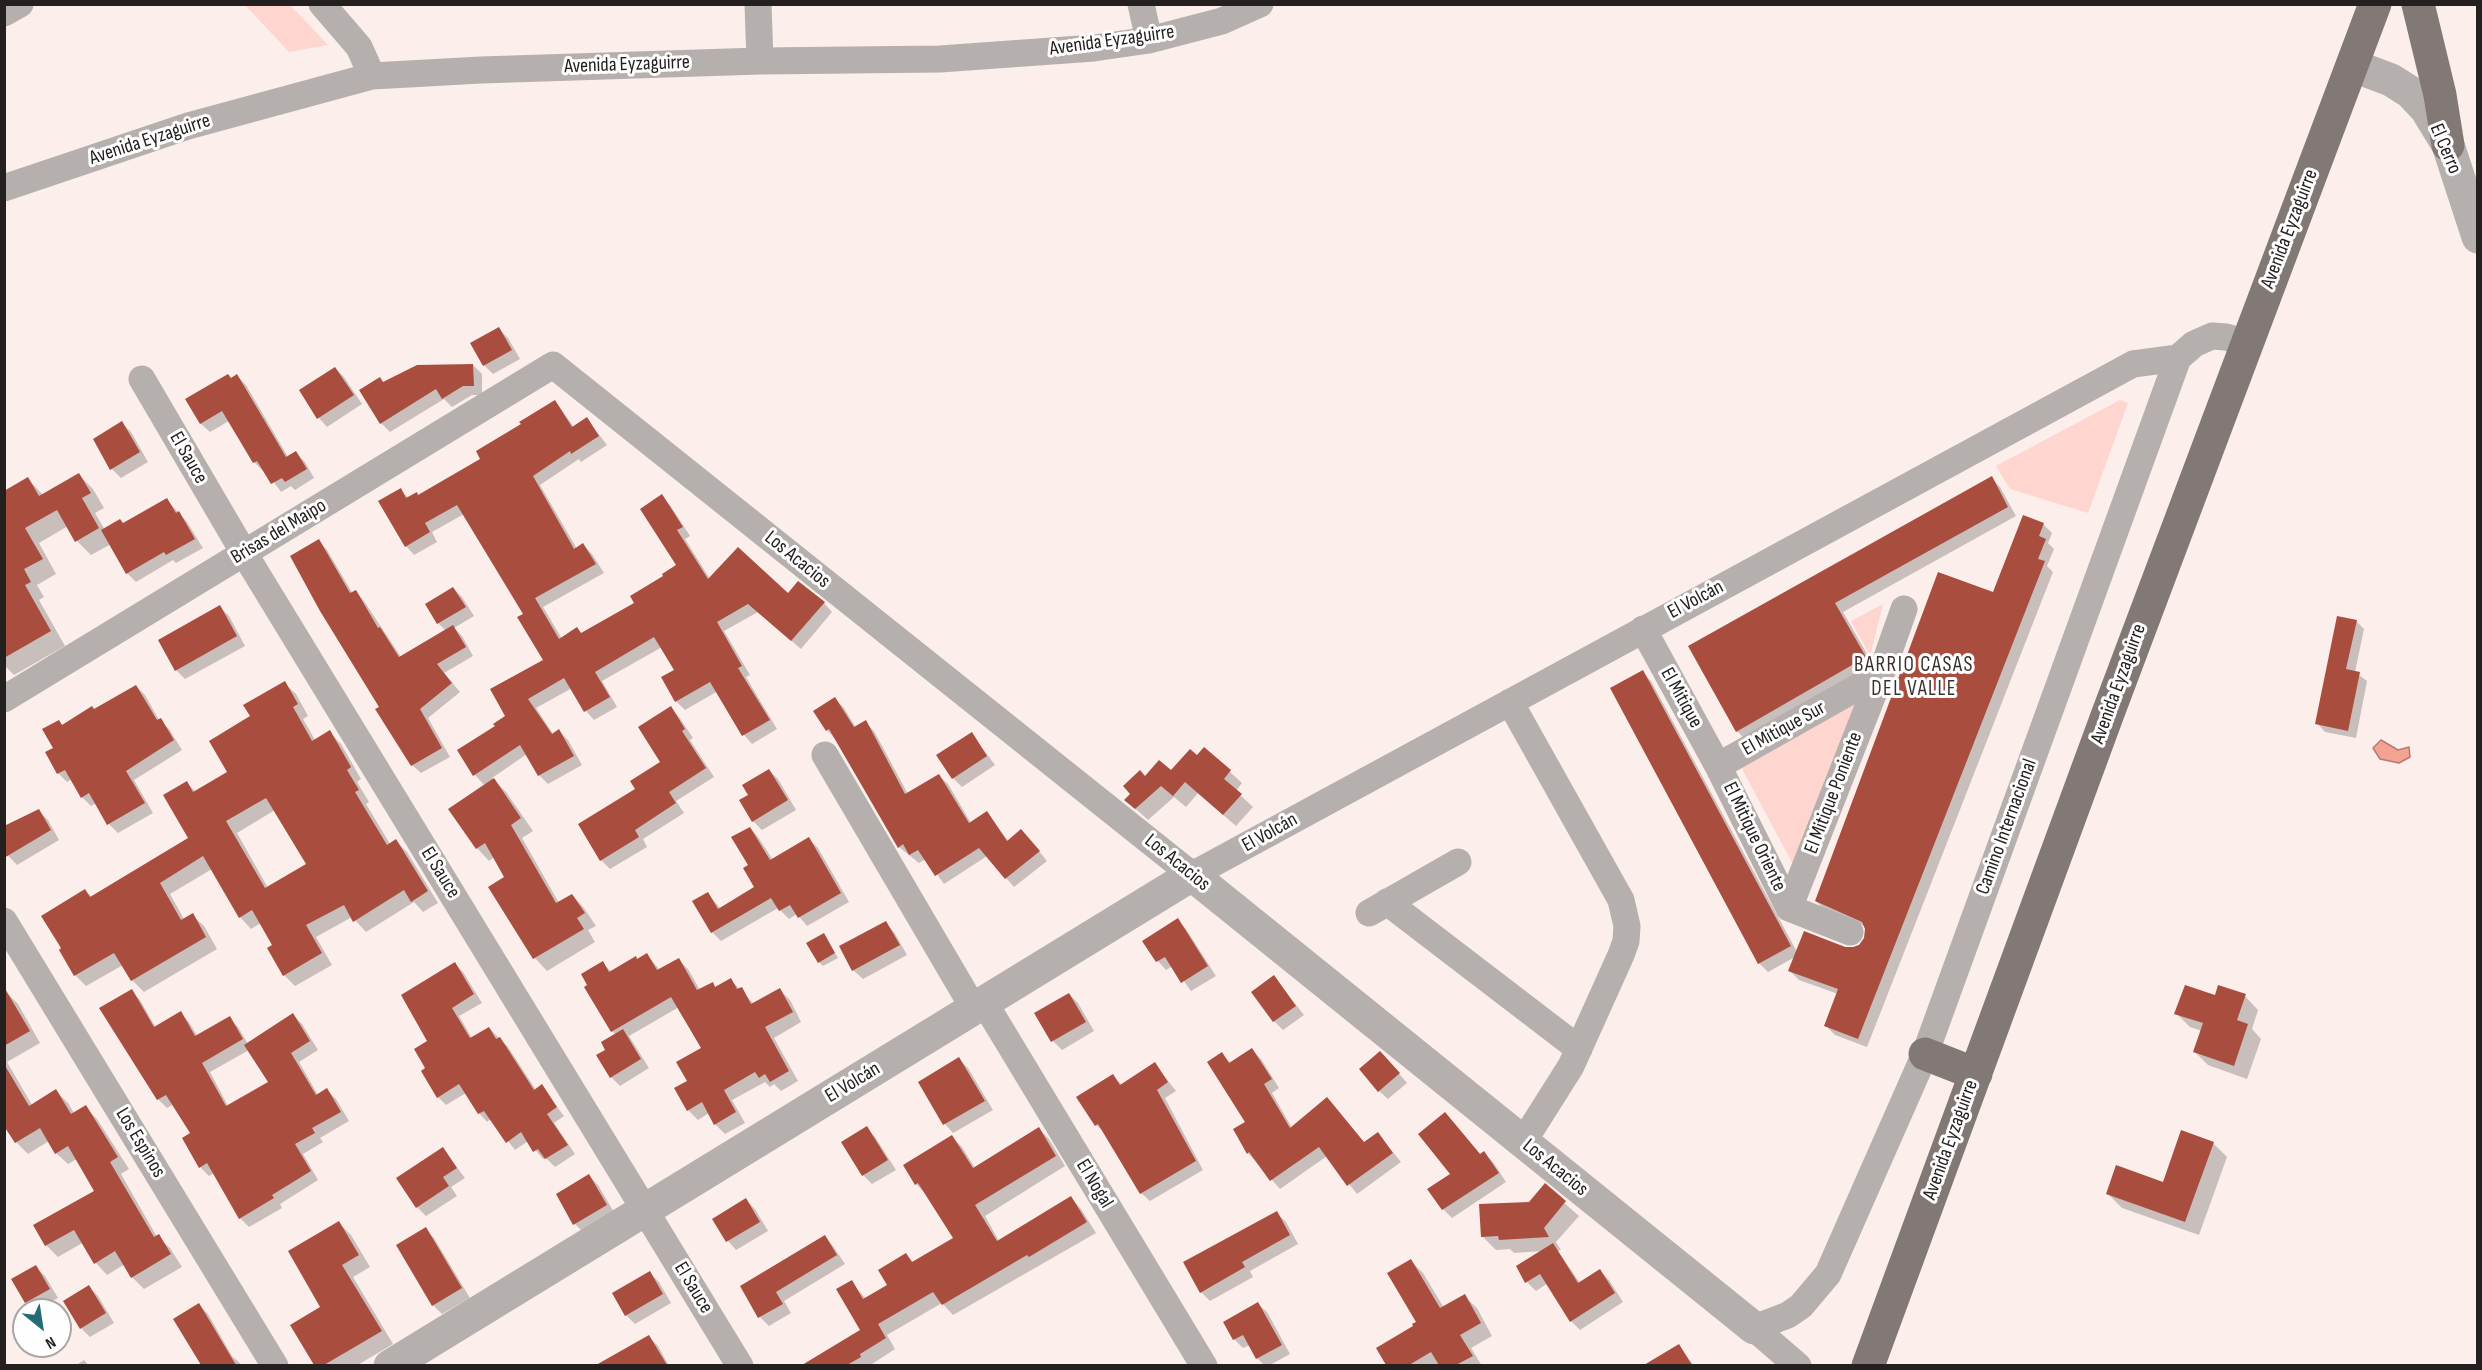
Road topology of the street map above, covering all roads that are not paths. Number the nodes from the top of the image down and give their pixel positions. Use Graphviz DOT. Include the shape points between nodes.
graph roads {
  1 [pos="20,4"];
  2 [pos="322,4"];
  3 [pos="758,4"];
  4 [pos="1141,4"];
  5 [pos="1260,4"];
  6 [pos="2375,4"];
  7 [pos="2418,4"];
  8 [pos="4,13"];
  9 [pos="1149,40"];
  10 [pos="760,61"];
  11 [pos="2354,66"];
  12 [pos="372,76"];
  13 [pos="2448,146"];
  14 [pos="4,188"];
  15 [pos="2478,237"];
  16 [pos="2247,343"];
  17 [pos="2178,358"];
  18 [pos="553,365"];
  19 [pos="142,379"];
  20 [pos="244,553"];
  21 [pos="1904,609"];
  22 [pos="1643,629"];
  23 [pos="1881,674"];
  24 [pos="4,699"];
  25 [pos="1510,702"];
  26 [pos="825,755"];
  27 [pos="1718,766"];
  28 [pos="1458,862"];
  29 [pos="1192,875"];
  30 [pos="1789,908"];
  31 [pos="4,921"];
  32 [pos="1851,932"];
  33 [pos="979,1005"];
  34 [pos="1579,1049"];
  35 [pos="1924,1054"];
  36 [pos="1976,1074"];
  37 [pos="1523,1142"];
  38 [pos="645,1210"];
  39 [pos="1754,1328"];
  40 [pos="1866,1363"];
  41 [pos="275,1365"];
  42 [pos="390,1365"];
  43 [pos="740,1365"];
  44 [pos="1204,1365"];
  45 [pos="1798,1365"];
  1 -- 8 [label="street"];
  2 -- 12 [label="street" via="359,47"];
  3 -- 10 [label="street"];
  4 -- 9 [label="street"];
  5 -- 9 [label="street, Avenida Eyzaguirre" via="1222,21"];
  6 -- 11 [label="main road, Avenida Eyzaguirre"];
  7 -- 13 [label="main road"];
  9 -- 10 [label="street, Avenida Eyzaguirre" via="940,59"];
  10 -- 12 [label="street, Avenida Eyzaguirre"];
  11 -- 13 [label="street, El Cerro" via="2383,76 2410,92 2426,109"];
  11 -- 16 [label="main road, Avenida Eyzaguirre"];
  12 -- 14 [label="street, Avenida Eyzaguirre" via="188,126"];
  13 -- 15 [label="street, El Cerro"];
  16 -- 17 [label="street" via="2212,336 2194,344"];
  16 -- 36 [label="main road, Avenida Eyzaguirre"];
  17 -- 22 [label="street, El Volcán" via="2133,364"];
  17 -- 35 [label="street, Camino Internacional"];
  18 -- 20 [label="street, Brisas del Maipo"];
  18 -- 29 [label="street, Los Acacios"];
  19 -- 20 [label="street, El Sauce"];
  20 -- 24 [label="street, Brisas del Maipo"];
  20 -- 38 [label="street, El Sauce"];
  21 -- 23 [label="street, El Mitique Poniente"];
  22 -- 25 [label="street, El Volcán"];
  22 -- 27 [label="street, El Mitique"];
  23 -- 27 [label="street, El Mitique Sur"];
  23 -- 30 [label="street, El Mitique Poniente"];
  25 -- 29 [label="street, El Volcán"];
  25 -- 34 [label="street" via="1625,913 1626,941"];
  26 -- 33 [label="street, El Nogal"];
  27 -- 30 [label="street, El Mitique Oriente"];
  28 -- 34 [label="street" via="1378,908"];
  29 -- 33 [label="street, El Volcán"];
  29 -- 37 [label="street, Los Acacios"];
  30 -- 32 [label="street"];
  31 -- 41 [label="street, Los Espinos"];
  33 -- 38 [label="street, El Volcán"];
  33 -- 44 [label="street, El Nogal"];
  34 -- 37 [label="street"];
  35 -- 36 [label="main road"];
  35 -- 39 [label="street, Camino Internacional" via="1828,1274 1801,1306"];
  36 -- 40 [label="main road, Avenida Eyzaguirre"];
  37 -- 39 [label="street, Los Acacios"];
  38 -- 42 [label="street, El Volcán"];
  38 -- 43 [label="street, El Sauce"];
  39 -- 45 [label="street, Los Acacios"];
}
